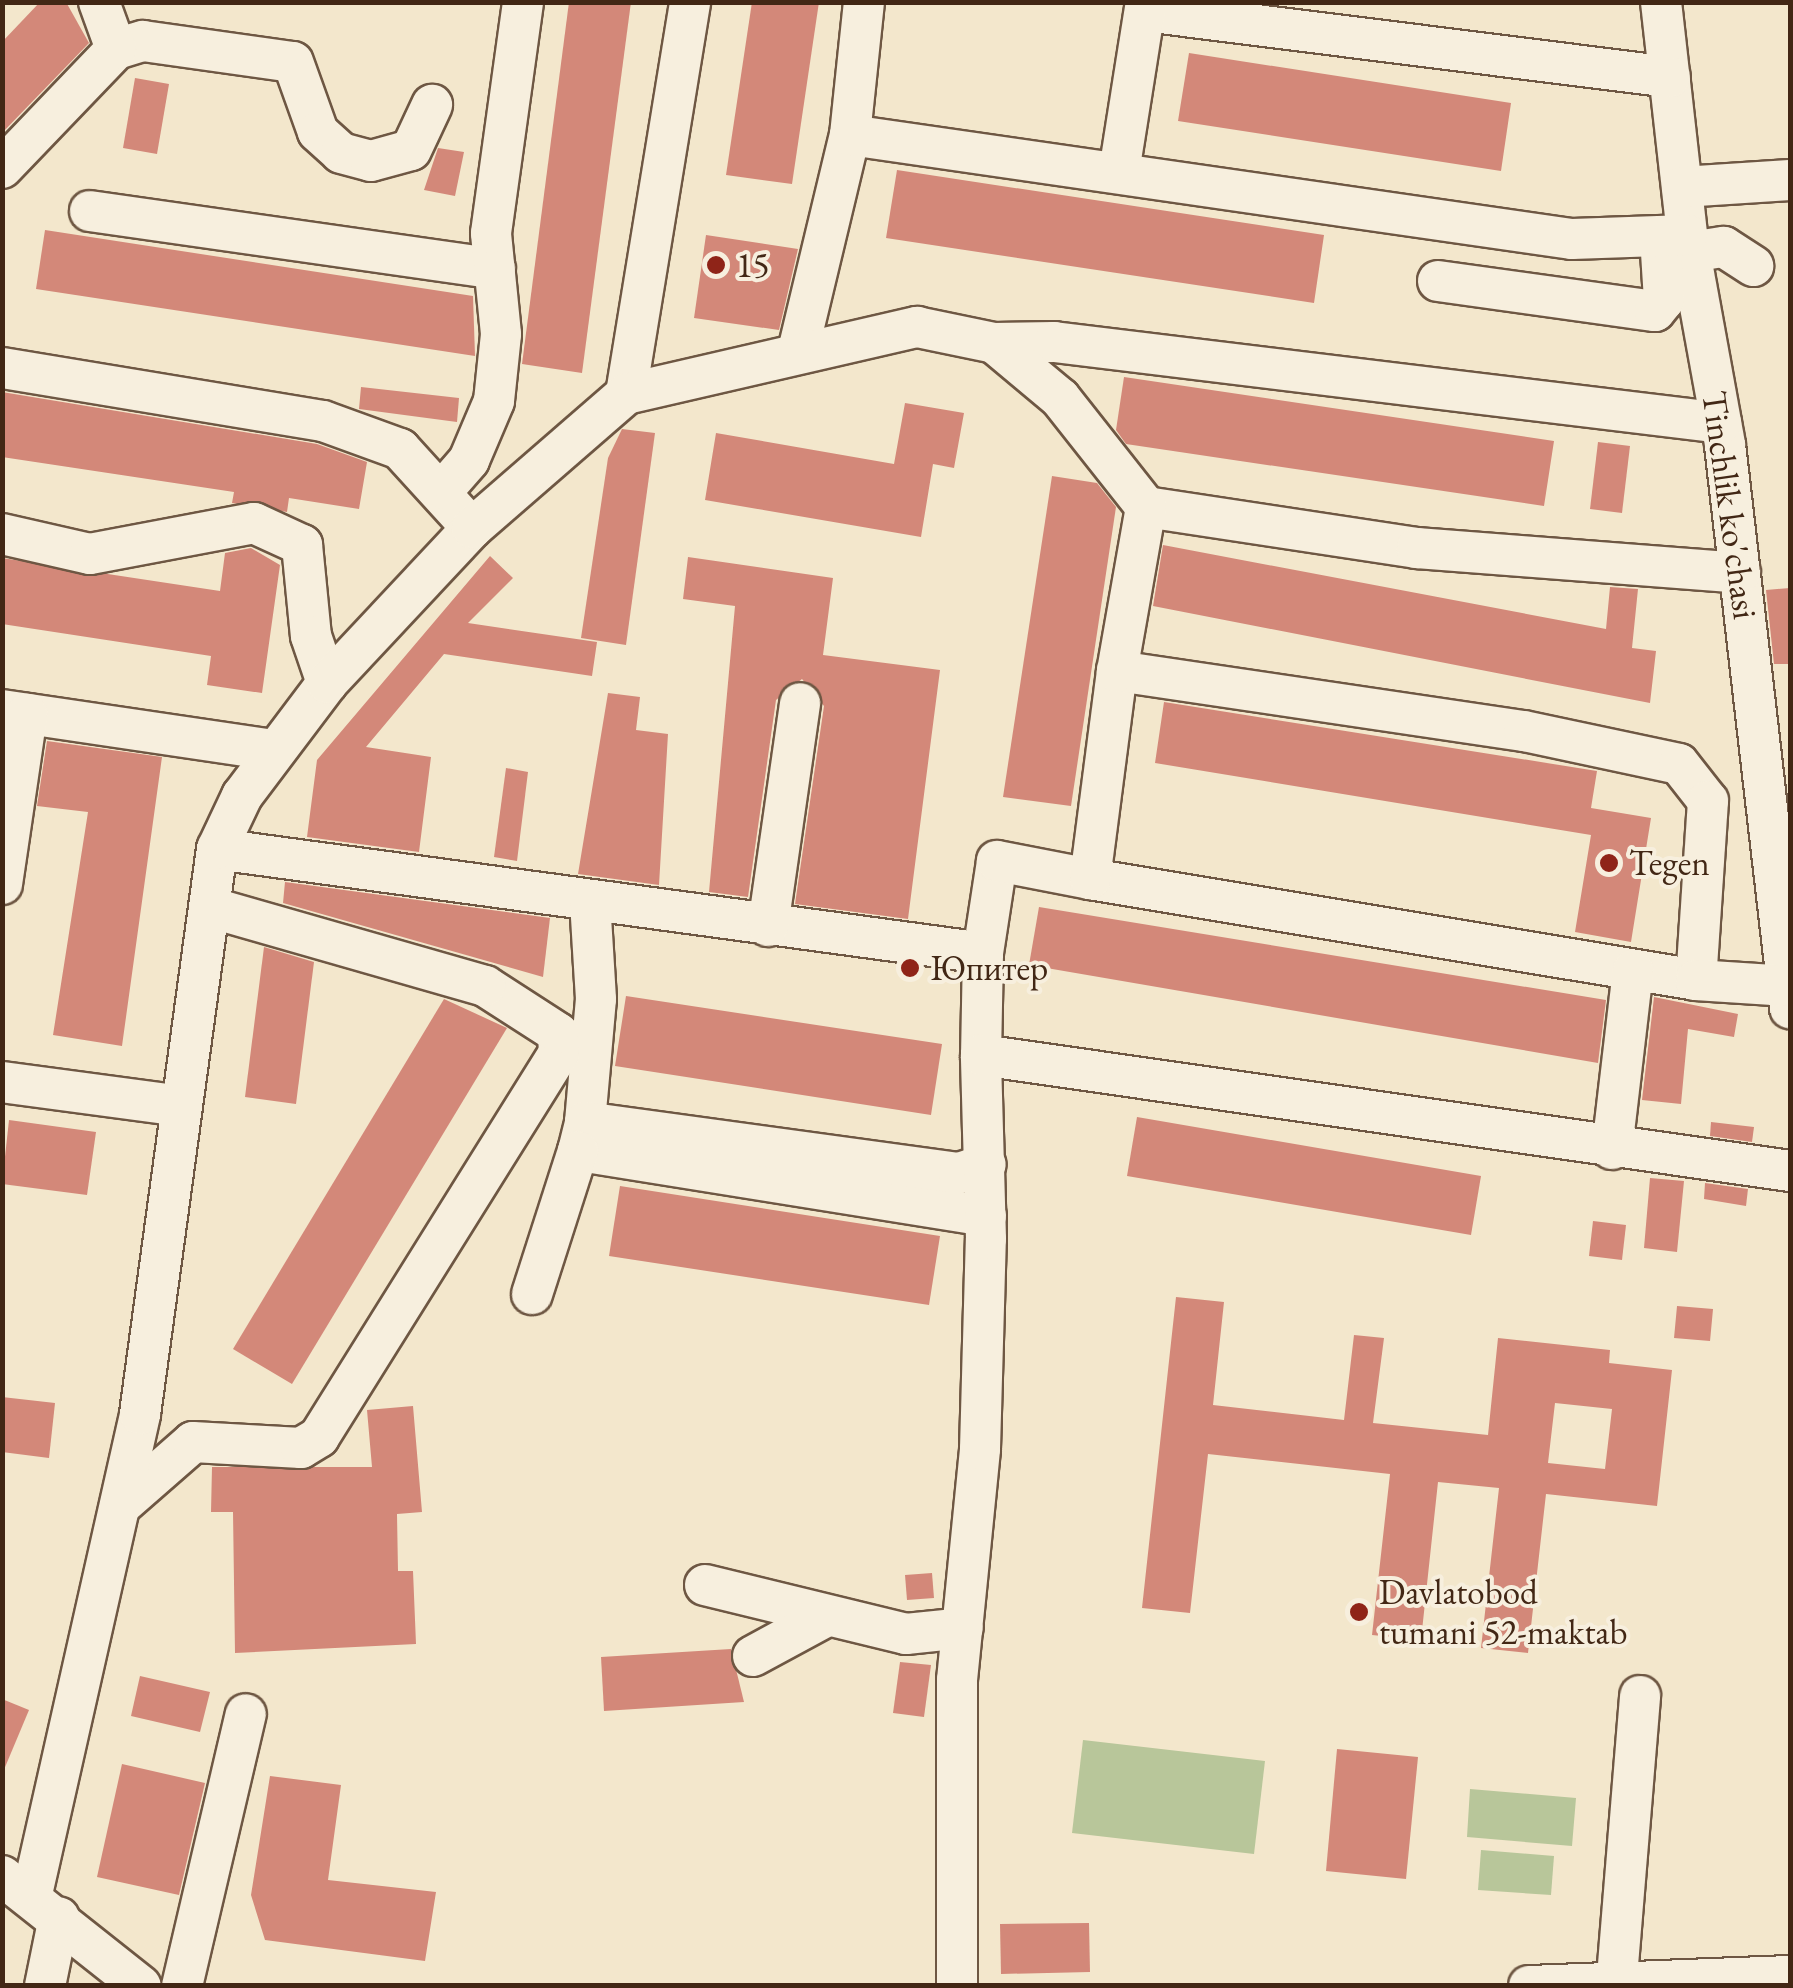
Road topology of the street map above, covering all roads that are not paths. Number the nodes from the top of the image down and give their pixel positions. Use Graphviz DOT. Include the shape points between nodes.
graph roads {
  1 [pos="98,2"];
  2 [pos="523,2"];
  3 [pos="690,2"];
  4 [pos="864,2"];
  5 [pos="1661,2"];
  6 [pos="1145,7"];
  7 [pos="116,49"];
  8 [pos="1670,77"];
  9 [pos="432,104"];
  10 [pos="850,135"];
  11 [pos="2,168"];
  12 [pos="1119,172"];
  13 [pos="1790,180"];
  14 [pos="1682,187"];
  15 [pos="90,211"];
  16 [pos="1679,241"];
  17 [pos="1753,266"];
  18 [pos="495,269"];
  19 [pos="1438,281"];
  20 [pos="994,342"];
  21 [pos="798,350"];
  22 [pos="2,368"];
  23 [pos="626,394"];
  24 [pos="1721,423"];
  25 [pos="444,489"];
  26 [pos="1146,508"];
  27 [pos="472,528"];
  28 [pos="2,534"];
  29 [pos="1740,574"];
  30 [pos="1117,671"];
  31 [pos="327,683"];
  32 [pos="800,703"];
  33 [pos="15,712"];
  34 [pos="274,750"];
  35 [pos="217,850"];
  36 [pos="1090,879"];
  37 [pos="2,884"];
  38 [pos="590,902"];
  39 [pos="210,907"];
  40 [pos="768,926"];
  41 [pos="983,953"];
  42 [pos="1633,970"];
  43 [pos="1696,980"];
  44 [pos="1789,997"];
  45 [pos="981,1055"];
  46 [pos="2,1082"];
  47 [pos="181,1106"];
  48 [pos="582,1136"];
  49 [pos="1612,1150"];
  50 [pos="986,1164"];
  51 [pos="1790,1171"];
  52 [pos="986,1216"];
  53 [pos="532,1294"];
  54 [pos="120,1506"];
  55 [pos="705,1585"];
  56 [pos="823,1618"];
  57 [pos="963,1628"];
  58 [pos="753,1656"];
  59 [pos="1640,1696"];
  60 [pos="246,1714"];
  61 [pos="31,1896"];
  62 [pos="1790,1976"];
  63 [pos="1617,1978"];
  64 [pos="45,1986"];
  65 [pos="141,1986"];
  66 [pos="182,1986"];
  67 [pos="957,1986"];
  68 [pos="1530,1986"];
  1 -- 7 [label="street"];
  2 -- 18 [label="street" via="491,233"];
  3 -- 23 [label="street"];
  4 -- 10 [label="street"];
  5 -- 8 [label="street, Tinchlik ko'chasi"];
  6 -- 8 [label="street"];
  6 -- 12 [label="street"];
  7 -- 9 [label="street" via="142,42 293,62 318,132 341,153 371,161 411,150"];
  7 -- 11 [label="street"];
  8 -- 14 [label="street, Tinchlik ko'chasi"];
  10 -- 12 [label="street"];
  10 -- 21 [label="street"];
  12 -- 16 [label="street" via="1572,238"];
  13 -- 14 [label="street"];
  14 -- 16 [label="street, Tinchlik ko'chasi"];
  15 -- 18 [label="street"];
  16 -- 17 [label="street" via="1724,247"];
  16 -- 19 [label="street" via="1664,300 1655,310"];
  16 -- 24 [label="street, Tinchlik ko'chasi"];
  18 -- 25 [label="street" via="494,401 469,460"];
  20 -- 21 [label="street" via="917,327"];
  20 -- 24 [label="street" via="1054,342"];
  20 -- 26 [label="street" via="1060,398"];
  21 -- 23 [label="street"];
  22 -- 25 [label="street" via="322,421 400,448"];
  23 -- 27 [label="street"];
  24 -- 29 [label="street, Tinchlik ko'chasi"];
  25 -- 27 [label="street"];
  26 -- 29 [label="street" via="1418,548"];
  26 -- 30 [label="street"];
  27 -- 31 [label="street"];
  28 -- 31 [label="street" via="90,554 254,523 302,545 311,636"];
  29 -- 44 [label="street, Tinchlik ko'chasi"];
  30 -- 36 [label="street"];
  30 -- 43 [label="street" via="1524,731 1679,764 1708,801"];
  31 -- 34 [label="street"];
  32 -- 40 [label="street"];
  33 -- 34 [label="street"];
  33 -- 37 [label="street"];
  34 -- 35 [label="street"];
  35 -- 38 [label="street"];
  35 -- 39 [label="street"];
  36 -- 41 [label="street" via="998,861"];
  36 -- 42 [label="street"];
  38 -- 40 [label="street"];
  38 -- 48 [label="street" via="596,999"];
  39 -- 47 [label="street"];
  39 -- 54 [label="street" via="485,986 558,1033 559,1053 318,1437 301,1448 193,1442"];
  40 -- 41 [label="street"];
  41 -- 45 [label="street"];
  42 -- 43 [label="street"];
  42 -- 49 [label="street"];
  43 -- 44 [label="street"];
  45 -- 49 [label="street"];
  45 -- 50 [label="street"];
  46 -- 47 [label="street"];
  47 -- 54 [label="street"];
  48 -- 50 [label="street" via="959,1173"];
  48 -- 52 [label="street"];
  48 -- 53 [label="street"];
  49 -- 51 [label="street"];
  50 -- 52 [label="street"];
  52 -- 57 [label="street"];
  54 -- 61 [label="street"];
  55 -- 56 [label="street"];
  56 -- 57 [label="street" via="906,1634"];
  56 -- 58 [label="street"];
  57 -- 67 [label="street"];
  59 -- 63 [label="street"];
  60 -- 66 [label="street"];
  61 -- 64 [label="street"];
  61 -- 65 [label="street"];
  62 -- 63 [label="street"];
  63 -- 68 [label="street"];
}
